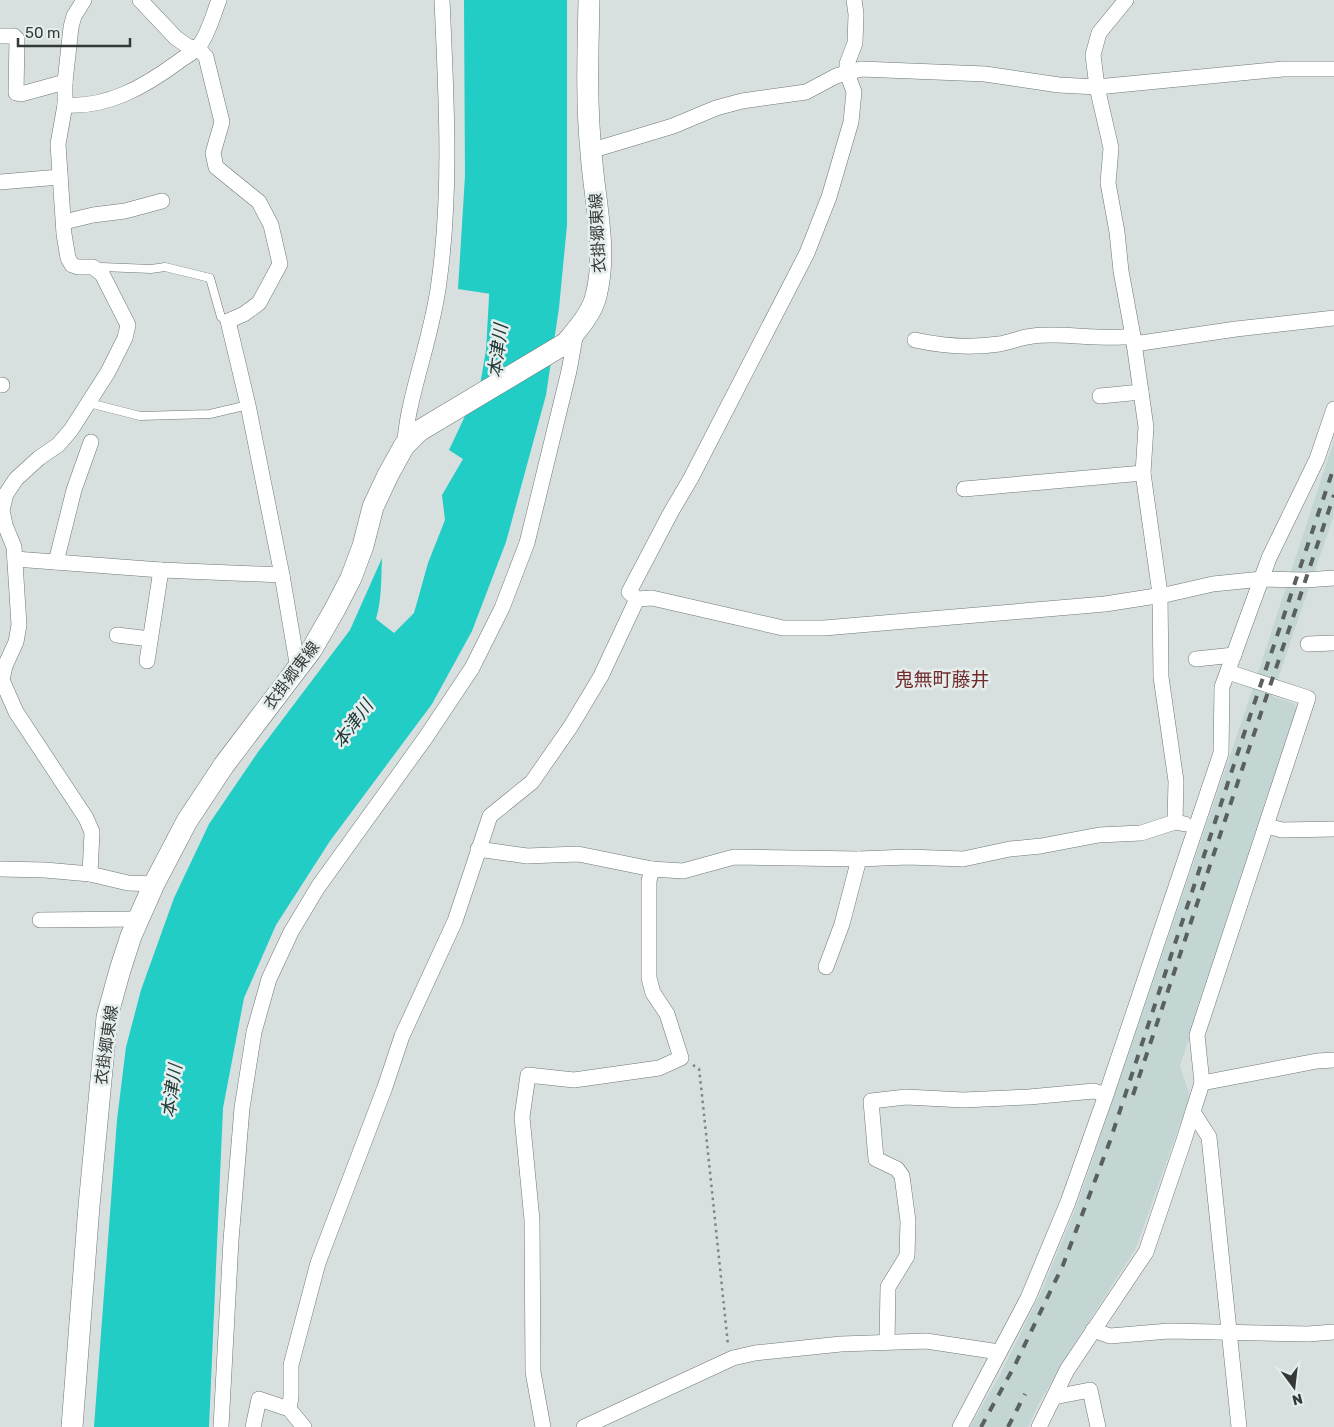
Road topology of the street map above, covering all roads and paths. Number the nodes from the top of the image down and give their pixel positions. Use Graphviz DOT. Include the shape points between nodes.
graph roads {
  1 [pos="84,0"];
  2 [pos="140,0"];
  3 [pos="219,0"];
  4 [pos="442,0"];
  5 [pos="588,0"];
  6 [pos="854,0"];
  7 [pos="1126,0"];
  8 [pos="0,36"];
  9 [pos="198,48"];
  10 [pos="1334,69"];
  11 [pos="847,72"];
  12 [pos="65,82"];
  13 [pos="1097,87"];
  14 [pos="65,106"];
  15 [pos="590,151"];
  16 [pos="60,177"];
  17 [pos="0,182"];
  18 [pos="162,201"];
  19 [pos="64,222"];
  20 [pos="98,270"];
  21 [pos="1334,318"];
  22 [pos="228,321"];
  23 [pos="571,338"];
  24 [pos="915,340"];
  25 [pos="1134,340"];
  26 [pos="1141,392"];
  27 [pos="1100,396"];
  28 [pos="89,403"];
  29 [pos="248,405"];
  30 [pos="1334,409"];
  31 [pos="411,438"];
  32 [pos="91,442"];
  33 [pos="1143,473"];
  34 [pos="964,489"];
  35 [pos="15,559"];
  36 [pos="56,562"];
  37 [pos="161,570"];
  38 [pos="282,575"];
  39 [pos="1334,578"];
  40 [pos="1262,579"];
  41 [pos="1160,594"];
  42 [pos="637,599"];
  43 [pos="117,635"];
  44 [pos="150,639"];
  45 [pos="1334,643"];
  46 [pos="1308,644"];
  47 [pos="1234,655"];
  48 [pos="1196,658"];
  49 [pos="147,662"];
  50 [pos="298,669"];
  51 [pos="1228,672"];
  52 [pos="1176,822"];
  53 [pos="1267,826"];
  54 [pos="1196,828"];
  55 [pos="1334,828"];
  56 [pos="478,849"];
  57 [pos="859,859"];
  58 [pos="0,869"];
  59 [pos="652,869"];
  60 [pos="90,874"];
  61 [pos="154,884"];
  62 [pos="139,919"];
  63 [pos="40,920"];
  64 [pos="826,967"];
  65 [pos="681,1058"];
  66 [pos="1334,1060"];
  67 [pos="1202,1083"];
  68 [pos="1106,1095"];
  69 [pos="1193,1112"];
  70 [pos="1094,1330"];
  71 [pos="1334,1332"];
  72 [pos="1230,1333"];
  73 [pos="887,1342"];
  74 [pos="999,1352"];
  75 [pos="733,1358"];
  76 [pos="1054,1397"];
  77 [pos="289,1409"];
  78 [pos="72,1427"];
  79 [pos="221,1427"];
  80 [pos="252,1427"];
  81 [pos="304,1427"];
  82 [pos="543,1427"];
  83 [pos="584,1427"];
  84 [pos="960,1427"];
  85 [pos="1039,1427"];
  86 [pos="1098,1427"];
  87 [pos="1239,1427"];
  1 -- 12 [label="street" via="70,27"];
  2 -- 9 [label="street" via="176,38 189,47"];
  3 -- 9 [label="street"];
  4 -- 31 [label="street" via="445,220 439,283 410,410"];
  5 -- 15 [label="main road, 衣掛郷東線"];
  6 -- 11 [label="street" via="855,44"];
  7 -- 13 [label="street" via="1099,33 1093,55"];
  8 -- 12 [label="street" via="17,39 16,93"];
  9 -- 14 [label="street" via="151,82 110,100"];
  9 -- 22 [label="street" via="206,57 222,122 213,153 216,167 259,202 270,225 280,264 259,303"];
  10 -- 13 [label="street" via="1195,76"];
  11 -- 13 [label="street" via="878,69 985,74"];
  11 -- 15 [label="street" via="806,92 716,108 673,126"];
  11 -- 42 [label="street" via="854,92 851,122 826,205 807,253 629,592"];
  12 -- 14 [label="street"];
  13 -- 25 [label="street" via="1111,148 1108,184"];
  14 -- 16 [label="street" via="58,144"];
  15 -- 23 [label="main road, 衣掛郷東線" via="601,258 596,298"];
  16 -- 17 [label="street"];
  16 -- 19 [label="street"];
  18 -- 19 [label="street"];
  19 -- 20 [label="street" via="68,258 72,265"];
  20 -- 22 [label="lane" via="102,267 165,267 210,278 221,317"];
  20 -- 28 [label="street" via="128,325 108,372"];
  21 -- 25 [label="street"];
  22 -- 29 [label="street"];
  23 -- 31 [label="main road, 衣掛郷東線"];
  23 -- 79 [label="street" via="569,371 527,543 502,608 472,668 318,887 291,932 269,979 254,1032 242,1108 230,1240"];
  24 -- 25 [label="street" via="976,346 1032,336"];
  25 -- 26 [label="street"];
  26 -- 27 [label="street"];
  26 -- 33 [label="street" via="1146,427"];
  28 -- 29 [label="lane" via="140,416 210,414"];
  28 -- 35 [label="street" via="58,445 22,474 6,494 2,510"];
  29 -- 38 [label="street"];
  30 -- 40 [label="street" via="1317,460"];
  31 -- 50 [label="main road, 衣掛郷東線" via="373,507 351,578"];
  32 -- 36 [label="street" via="74,490"];
  33 -- 34 [label="street"];
  33 -- 41 [label="street"];
  35 -- 36 [label="street"];
  35 -- 60 [label="street" via="18,625 16,642 2,680 16,712 86,818 92,832"];
  36 -- 37 [label="street"];
  37 -- 38 [label="street"];
  37 -- 44 [label="street"];
  38 -- 50 [label="street"];
  39 -- 40 [label="street"];
  40 -- 41 [label="street"];
  40 -- 47 [label="street"];
  41 -- 42 [label="street" via="1105,604 824,628 783,628 652,598"];
  41 -- 52 [label="street" via="1161,677 1176,781"];
  42 -- 56 [label="street" via="600,676 571,726 532,782 490,816"];
  43 -- 44 [label="street"];
  44 -- 49 [label="street"];
  45 -- 46 [label="street"];
  47 -- 48 [label="street"];
  47 -- 51 [label="street"];
  50 -- 61 [label="main road, 衣掛郷東線" via="224,765 187,820"];
  51 -- 53 [label="street" via="1308,698"];
  51 -- 54 [label="street" via="1222,687 1221,752"];
  52 -- 54 [label="street"];
  52 -- 57 [label="street" via="1141,833 1099,835 963,859"];
  53 -- 55 [label="street" via="1282,830"];
  53 -- 67 [label="street" via="1197,1035"];
  54 -- 68 [label="street"];
  56 -- 59 [label="street" via="527,856 578,854"];
  56 -- 77 [label="street" via="455,921 402,1036 318,1263 291,1365"];
  57 -- 59 [label="street" via="734,857 683,870"];
  57 -- 64 [label="street" via="842,924"];
  58 -- 60 [label="street"];
  59 -- 65 [label="street" via="649,881 649,978 653,993 667,1014"];
  60 -- 61 [label="street" via="128,883"];
  61 -- 62 [label="main road, 衣掛郷東線"];
  62 -- 63 [label="street"];
  62 -- 78 [label="main road, 衣掛郷東線" via="107,1017 88,1206"];
  65 -- 75 [label="path" via="699,1069 728,1348"];
  65 -- 82 [label="street" via="659,1068 574,1080 528,1076 522,1117 532,1220 533,1372"];
  66 -- 67 [label="street"];
  67 -- 69 [label="street"];
  68 -- 73 [label="street" via="1094,1091 963,1100 906,1097 871,1101 876,1159 897,1169 902,1176 908,1221 906,1256 888,1287"];
  68 -- 74 [label="street" via="1065,1210 1028,1298"];
  69 -- 70 [label="street" via="1146,1252"];
  69 -- 72 [label="street" via="1209,1137"];
  70 -- 72 [label="street" via="1110,1336 1169,1331"];
  70 -- 76 [label="street" via="1067,1370"];
  71 -- 72 [label="street"];
  72 -- 87 [label="street"];
  73 -- 74 [label="street" via="926,1341"];
  73 -- 75 [label="street" via="841,1344"];
  74 -- 84 [label="street"];
  75 -- 83 [label="street"];
  76 -- 85 [label="street"];
  76 -- 86 [label="street" via="1090,1390"];
  77 -- 80 [label="street" via="259,1399"];
  77 -- 81 [label="street"];
}
